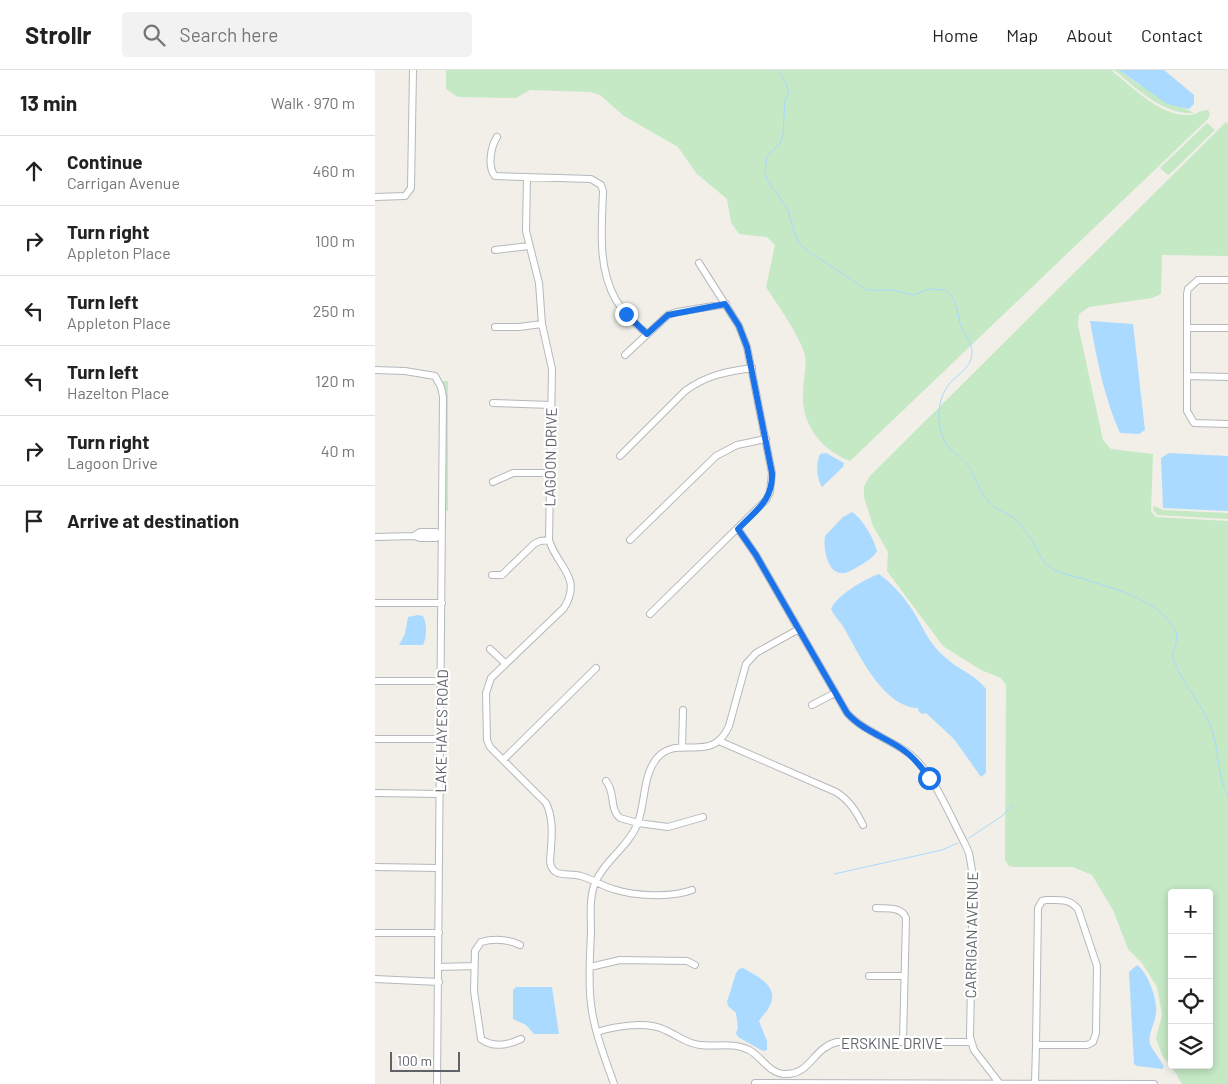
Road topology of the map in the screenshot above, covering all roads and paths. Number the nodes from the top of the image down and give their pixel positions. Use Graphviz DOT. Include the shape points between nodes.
graph roads {
  1 [pos="413,70"];
  2 [pos="497,137"];
  3 [pos="527,177"];
  4 [pos="375,197"];
  5 [pos="529,246"];
  6 [pos="495,250"];
  7 [pos="699,263"];
  8 [pos="1228,280"];
  9 [pos="725,304"];
  10 [pos="542,324"];
  11 [pos="495,327"];
  12 [pos="1188,328"];
  13 [pos="1228,328"];
  14 [pos="647,334"];
  15 [pos="625,355"];
  16 [pos="752,368"];
  17 [pos="375,370"];
  18 [pos="1188,376"];
  19 [pos="1228,376"];
  20 [pos="493,404"];
  21 [pos="551,405"];
  22 [pos="1228,424"];
  23 [pos="766,439"];
  24 [pos="620,456"];
  25 [pos="549,473"];
  26 [pos="493,482"];
  27 [pos="738,529"];
  28 [pos="440,535"];
  29 [pos="375,537"];
  30 [pos="549,540"];
  31 [pos="630,540"];
  32 [pos="492,575"];
  33 [pos="375,603"];
  34 [pos="441,603"];
  35 [pos="650,614"];
  36 [pos="799,629"];
  37 [pos="490,649"];
  38 [pos="506,664"];
  39 [pos="596,668"];
  40 [pos="375,681"];
  41 [pos="441,682"];
  42 [pos="835,693"];
  43 [pos="811,705"];
  44 [pos="683,710"];
  45 [pos="375,739"];
  46 [pos="441,739"];
  47 [pos="719,741"];
  48 [pos="682,748"];
  49 [pos="503,760"];
  50 [pos="606,781"];
  51 [pos="375,793"];
  52 [pos="440,794"];
  53 [pos="703,817"];
  54 [pos="638,823"];
  55 [pos="863,825"];
  56 [pos="375,867"];
  57 [pos="439,868"];
  58 [pos="595,882"];
  59 [pos="692,890"];
  60 [pos="876,908"];
  61 [pos="375,933"];
  62 [pos="439,933"];
  63 [pos="520,945"];
  64 [pos="695,965"];
  65 [pos="439,966"];
  66 [pos="474,966"];
  67 [pos="590,966"];
  68 [pos="869,976"];
  69 [pos="904,976"];
  70 [pos="375,979"];
  71 [pos="439,982"];
  72 [pos="597,1032"];
  73 [pos="521,1040"];
  74 [pos="903,1042"];
  75 [pos="971,1042"];
  76 [pos="1036,1044"];
  77 [pos="755,1083"];
  78 [pos="1035,1083"];
  79 [pos="437,1084"];
  80 [pos="614,1084"];
  81 [pos="1000,1084"];
  82 [pos="1154,1084"];
  1 -- 4 [label="street" via="411,188 405,196"];
  2 -- 3 [label="street" via="492,147 492,173 500,177"];
  3 -- 5 [label="street, LAGOON DRIVE"];
  3 -- 14 [label="street" via="591,179 601,185 602,253 606,277 626,314"];
  5 -- 6 [label="street"];
  5 -- 10 [label="street, LAGOON DRIVE" via="539,282"];
  7 -- 9 [label="street"];
  8 -- 12 [label="street" via="1198,280 1193,283 1187,294"];
  9 -- 14 [label="street" via="668,315"];
  9 -- 16 [label="street" via="739,326"];
  10 -- 11 [label="street"];
  10 -- 21 [label="street, LAGOON DRIVE" via="552,369"];
  12 -- 13 [label="street"];
  12 -- 18 [label="street"];
  14 -- 15 [label="street"];
  16 -- 23 [label="street"];
  16 -- 24 [label="street" via="721,373 696,383"];
  17 -- 28 [label="street, LAKE HAYES ROAD" via="425,373 435,376 441,387"];
  18 -- 19 [label="street"];
  18 -- 22 [label="street" via="1187,411 1195,423"];
  20 -- 21 [label="street"];
  21 -- 25 [label="street, LAGOON DRIVE"];
  23 -- 27 [label="street" via="772,473 770,492"];
  23 -- 31 [label="street" via="737,445 716,456"];
  25 -- 26 [label="street" via="513,473"];
  25 -- 30 [label="street, LAGOON DRIVE"];
  27 -- 35 [label="street"];
  27 -- 36 [label="street, CARRIGAN AVENUE"];
  28 -- 29 [label="street" via="436,538"];
  28 -- 34 [label="street, LAKE HAYES ROAD"];
  30 -- 32 [label="street" via="534,544 502,575"];
  30 -- 38 [label="street, LAGOON DRIVE" via="570,578 571,594 564,608"];
  33 -- 34 [label="street"];
  34 -- 41 [label="street, LAKE HAYES ROAD"];
  36 -- 42 [label="street, CARRIGAN AVENUE"];
  36 -- 47 [label="street" via="755,654 746,664 729,726"];
  37 -- 38 [label="street"];
  38 -- 49 [label="street, LAGOON DRIVE" via="491,678 486,693 487,740"];
  39 -- 49 [label="street"];
  40 -- 41 [label="street"];
  41 -- 46 [label="street, LAKE HAYES ROAD"];
  42 -- 43 [label="street"];
  42 -- 75 [label="street, CARRIGAN AVENUE" via="853,719 899,747 922,767 969,853 973,876"];
  44 -- 48 [label="street"];
  45 -- 46 [label="street"];
  46 -- 52 [label="street, LAKE HAYES ROAD"];
  47 -- 48 [label="street" via="704,748"];
  47 -- 55 [label="street" via="836,792 850,804"];
  48 -- 54 [label="street" via="666,750 652,764"];
  49 -- 58 [label="street, LAGOON DRIVE" via="549,809 551,869 555,873 574,874"];
  50 -- 54 [label="street" via="611,787 616,815"];
  51 -- 52 [label="street"];
  52 -- 57 [label="street, LAKE HAYES ROAD"];
  53 -- 54 [label="street" via="668,828"];
  54 -- 58 [label="street"];
  56 -- 57 [label="street"];
  57 -- 62 [label="street, LAKE HAYES ROAD"];
  58 -- 59 [label="street" via="611,889 639,894 681,894"];
  58 -- 67 [label="street"];
  60 -- 69 [label="street" via="896,909 904,913"];
  61 -- 62 [label="street"];
  62 -- 65 [label="street, LAKE HAYES ROAD"];
  63 -- 66 [label="street" via="509,940 481,942 475,951"];
  64 -- 67 [label="street" via="687,961 620,960"];
  65 -- 66 [label="street"];
  65 -- 71 [label="street, LAKE HAYES ROAD"];
  66 -- 73 [label="street" via="481,1039 487,1043 508,1045"];
  67 -- 72 [label="street" via="591,1004"];
  68 -- 69 [label="street"];
  69 -- 74 [label="street"];
  70 -- 71 [label="street"];
  71 -- 79 [label="street, LAKE HAYES ROAD"];
  72 -- 74 [label="street, ERSKINE DRIVE" via="622,1026 652,1026 688,1043 742,1047 775,1072 783,1074 806,1067 818,1052 831,1044"];
  72 -- 80 [label="street"];
  74 -- 75 [label="street, ERSKINE DRIVE"];
  75 -- 81 [label="street"];
  76 -- 76 [label="street" via="1038,908 1042,901 1066,900 1078,908 1095,957 1096,1033 1093,1042 1087,1045"];
  76 -- 78 [label="street"];
  77 -- 81 [label="street"];
  78 -- 81 [label="street"];
  78 -- 82 [label="street"];
}
